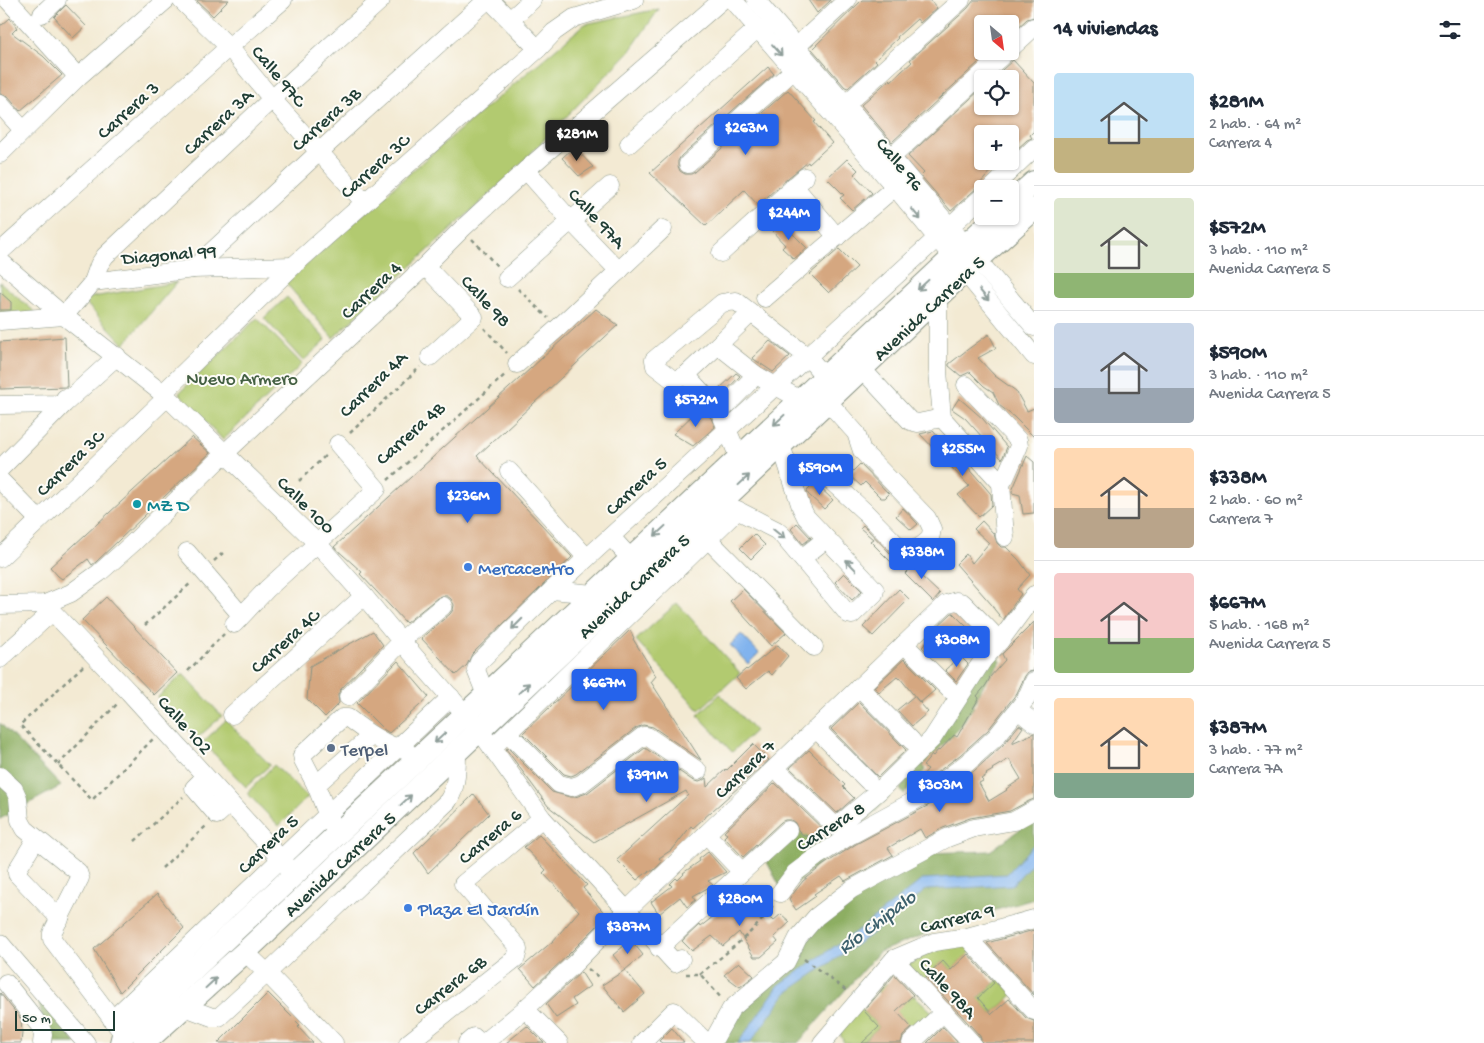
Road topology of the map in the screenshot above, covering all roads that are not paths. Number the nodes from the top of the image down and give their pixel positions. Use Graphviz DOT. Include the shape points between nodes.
graph roads {
  1 [pos="8,0"];
  2 [pos="57,0"];
  3 [pos="166,0"];
  4 [pos="181,0"];
  5 [pos="283,0"];
  6 [pos="381,0"];
  7 [pos="488,0"];
  8 [pos="532,0"];
  9 [pos="634,0"];
  10 [pos="722,0"];
  11 [pos="733,0"];
  12 [pos="756,0"];
  13 [pos="847,0"];
  14 [pos="961,0"];
  15 [pos="42,14"];
  16 [pos="510,20"];
  17 [pos="1034,27"];
  18 [pos="758,28"];
  19 [pos="1019,41"];
  20 [pos="229,46"];
  21 [pos="796,47"];
  22 [pos="538,49"];
  23 [pos="998,60"];
  24 [pos="794,70"];
  25 [pos="78,77"];
  26 [pos="272,98"];
  27 [pos="0,104"];
  28 [pos="846,104"];
  29 [pos="23,130"];
  30 [pos="629,144"];
  31 [pos="1034,148"];
  32 [pos="319,152"];
  33 [pos="0,154"];
  34 [pos="885,163"];
  35 [pos="688,164"];
  36 [pos="526,170"];
  37 [pos="1000,180"];
  38 [pos="1034,182"];
  39 [pos="610,186"];
  40 [pos="894,187"];
  41 [pos="1019,196"];
  42 [pos="364,202"];
  43 [pos="974,205"];
  44 [pos="1034,208"];
  45 [pos="571,220"];
  46 [pos="990,225"];
  47 [pos="663,229"];
  48 [pos="944,234"];
  49 [pos="837,237"];
  50 [pos="0,252"];
  51 [pos="721,253"];
  52 [pos="965,259"];
  53 [pos="0,261"];
  54 [pos="294,266"];
  55 [pos="425,266"];
  56 [pos="193,270"];
  57 [pos="619,271"];
  58 [pos="508,278"];
  59 [pos="94,282"];
  60 [pos="938,296"];
  61 [pos="765,298"];
  62 [pos="751,313"];
  63 [pos="64,316"];
  64 [pos="474,317"];
  65 [pos="0,321"];
  66 [pos="1034,327"];
  67 [pos="718,345"];
  68 [pos="115,354"];
  69 [pos="1034,356"];
  70 [pos="430,357"];
  71 [pos="808,357"];
  72 [pos="517,364"];
  73 [pos="862,369"];
  74 [pos="686,375"];
  75 [pos="756,375"];
  76 [pos="826,377"];
  77 [pos="966,385"];
  78 [pos="776,386"];
  79 [pos="165,395"];
  80 [pos="801,400"];
  81 [pos="828,402"];
  82 [pos="64,404"];
  83 [pos="0,405"];
  84 [pos="720,412"];
  85 [pos="942,418"];
  86 [pos="727,430"];
  87 [pos="338,444"];
  88 [pos="781,445"];
  89 [pos="225,453"];
  90 [pos="739,458"];
  91 [pos="0,470"];
  92 [pos="508,472"];
  93 [pos="790,474"];
  94 [pos="0,480"];
  95 [pos="1001,482"];
  96 [pos="729,506"];
  97 [pos="39,520"];
  98 [pos="701,533"];
  99 [pos="610,537"];
  100 [pos="1005,538"];
  101 [pos="826,539"];
  102 [pos="317,544"];
  103 [pos="187,552"];
  104 [pos="0,558"];
  105 [pos="587,558"];
  106 [pos="802,558"];
  107 [pos="631,559"];
  108 [pos="552,590"];
  109 [pos="594,594"];
  110 [pos="1034,595"];
  111 [pos="364,596"];
  112 [pos="0,605"];
  113 [pos="443,606"];
  114 [pos="49,608"];
  115 [pos="1000,641"];
  116 [pos="402,642"];
  117 [pos="904,644"];
  118 [pos="814,647"];
  119 [pos="0,659"];
  120 [pos="1034,681"];
  121 [pos="859,687"];
  122 [pos="950,690"];
  123 [pos="486,695"];
  124 [pos="451,696"];
  125 [pos="348,698"];
  126 [pos="1018,710"];
  127 [pos="232,715"];
  128 [pos="1034,723"];
  129 [pos="816,729"];
  130 [pos="479,731"];
  131 [pos="508,733"];
  132 [pos="371,736"];
  133 [pos="912,741"];
  134 [pos="396,749"];
  135 [pos="458,752"];
  136 [pos="421,755"];
  137 [pos="775,768"];
  138 [pos="698,771"];
  139 [pos="0,776"];
  140 [pos="316,785"];
  141 [pos="874,786"];
  142 [pos="901,807"];
  143 [pos="1034,810"];
  144 [pos="327,814"];
  145 [pos="542,818"];
  146 [pos="788,830"];
  147 [pos="706,834"];
  148 [pos="335,836"];
  149 [pos="36,839"];
  150 [pos="288,867"];
  151 [pos="742,872"];
  152 [pos="780,893"];
  153 [pos="627,910"];
  154 [pos="60,919"];
  155 [pos="1034,919"];
  156 [pos="967,937"];
  157 [pos="0,943"];
  158 [pos="659,948"];
  159 [pos="245,952"];
  160 [pos="516,958"];
  161 [pos="681,959"];
  162 [pos="894,959"];
  163 [pos="267,973"];
  164 [pos="6,983"];
  165 [pos="185,1008"];
  166 [pos="525,1009"];
  167 [pos="1034,1011"];
  168 [pos="944,1012"];
  169 [pos="119,1033"];
  170 [pos="838,1036"];
  171 [pos="476,1042"];
  172 [pos="42,1043"];
  173 [pos="86,1043"];
  174 [pos="144,1043"];
  175 [pos="334,1043"];
  176 [pos="408,1043"];
  177 [pos="559,1043"];
  178 [pos="642,1043"];
  179 [pos="707,1043"];
  180 [pos="712,1043"];
  181 [pos="822,1043"];
  182 [pos="911,1043"];
  183 [pos="972,1043"];
  1 -- 25 [label="street"];
  2 -- 15 [label="street"];
  3 -- 25 [label="street"];
  4 -- 20 [label="street, Calle 97C"];
  5 -- 20 [label="street, Carrera 3"];
  6 -- 26 [label="street, Carrera 3A"];
  7 -- 16 [label="street"];
  7 -- 32 [label="street, Carrera 3B"];
  8 -- 16 [label="street"];
  9 -- 22 [label="street, Carrera 3C" via="574,18"];
  10 -- 36 [label="street, Carrera 4"];
  11 -- 18 [label="street, Calle 96"];
  12 -- 21 [label="street, Calle 96"];
  13 -- 21 [label="street"];
  14 -- 28 [label="street"];
  16 -- 22 [label="street"];
  17 -- 19 [label="street"];
  18 -- 24 [label="street, Calle 96, one-way"];
  18 -- 30 [label="street"];
  20 -- 26 [label="street, Calle 97C"];
  20 -- 50 [label="street, Carrera 3"];
  21 -- 28 [label="street, Calle 96"];
  22 -- 42 [label="street, Carrera 3C"];
  23 -- 34 [label="street"];
  24 -- 34 [label="street, Calle 96"];
  24 -- 35 [label="street"];
  25 -- 29 [label="street"];
  26 -- 32 [label="street, Calle 97C"];
  26 -- 59 [label="street, Carrera 3A" via="105,256"];
  27 -- 29 [label="street"];
  28 -- 34 [label="street, Calle 96"];
  29 -- 33 [label="street"];
  31 -- 37 [label="street"];
  32 -- 42 [label="street, Calle 97C"];
  32 -- 56 [label="street, Carrera 3B"];
  34 -- 40 [label="street, Calle 96"];
  34 -- 48 [label="street, Calle 96"];
  36 -- 45 [label="street, Calle 97A"];
  36 -- 55 [label="street, Carrera 4"];
  38 -- 41 [label="main road"];
  39 -- 45 [label="street"];
  40 -- 48 [label="street, Calle 96, one-way"];
  40 -- 49 [label="street"];
  42 -- 54 [label="street, Carrera 3C"];
  43 -- 48 [label="street, Carrera 5"];
  44 -- 52 [label="main road, Avenida Carrera 5"];
  45 -- 57 [label="street, Calle 97A"];
  45 -- 58 [label="street"];
  46 -- 52 [label="main road, Avenida Carrera 5"];
  47 -- 57 [label="street"];
  48 -- 52 [label="street, Calle 96"];
  48 -- 71 [label="street, Carrera 5"];
  49 -- 51 [label="street" via="799,182"];
  49 -- 61 [label="street"];
  52 -- 60 [label="main road, Avenida Carrera 5"];
  52 -- 66 [label="street, Calle 96"];
  52 -- 69 [label="street, Calle 96, one-way"];
  52 -- 76 [label="main road, Avenida Carrera 5, one-way"];
  53 -- 63 [label="street, Calle 100"];
  54 -- 56 [label="street, Diagonal 99"];
  54 -- 79 [label="street, Carrera 3C"];
  55 -- 64 [label="street, Calle 98"];
  55 -- 89 [label="street, Carrera 4"];
  56 -- 59 [label="street, Diagonal 99"];
  57 -- 72 [label="street"];
  59 -- 63 [label="street"];
  60 -- 73 [label="main road, Avenida Carrera 5"];
  60 -- 85 [label="street"];
  62 -- 67 [label="street"];
  62 -- 71 [label="street"];
  62 -- 74 [label="street" via="736,300 722,303 654,360 655,366 672,379"];
  63 -- 65 [label="street"];
  63 -- 68 [label="street, Calle 100"];
  64 -- 70 [label="street, Carrera 4A"];
  67 -- 74 [label="street"];
  67 -- 75 [label="street"];
  68 -- 79 [label="street, Calle 100"];
  68 -- 82 [label="street"];
  71 -- 76 [label="street"];
  71 -- 78 [label="street, Carrera 5"];
  73 -- 81 [label="main road, Avenida Carrera 5"];
  73 -- 85 [label="street" via="910,421"];
  74 -- 84 [label="street"];
  75 -- 78 [label="street"];
  75 -- 84 [label="street"];
  76 -- 80 [label="main road, Avenida Carrera 5"];
  77 -- 95 [label="street" via="1018,440 1019,446"];
  78 -- 80 [label="street"];
  78 -- 86 [label="street, Carrera 5"];
  79 -- 89 [label="street, Calle 100"];
  79 -- 97 [label="street, Carrera 3C"];
  80 -- 90 [label="main road, Avenida Carrera 5, one-way"];
  81 -- 88 [label="main road, Avenida Carrera 5"];
  81 -- 93 [label="street" via="856,433 862,451 927,518 932,529 930,539 916,550 902,549 828,478 815,471"];
  82 -- 83 [label="street"];
  82 -- 91 [label="street"];
  84 -- 86 [label="street"];
  85 -- 95 [label="street"];
  86 -- 90 [label="street"];
  86 -- 99 [label="street, Carrera 5"];
  87 -- 102 [label="street, Carrera 4B" via="377,489"];
  88 -- 93 [label="street"];
  96 -- 88 [label="main road, Avenida Carrera 5, one-way"];
  89 -- 102 [label="street, Calle 100"];
  89 -- 114 [label="street, Carrera 4" via="99,573"];
  90 -- 107 [label="main road, Avenida Carrera 5, one-way"];
  92 -- 105 [label="street"];
  93 -- 101 [label="street" via="806,518"];
  94 -- 97 [label="street"];
  95 -- 100 [label="street"];
  96 -- 98 [label="main road, Avenida Carrera 5"];
  96 -- 106 [label="street, one-way" via="782,535"];
  97 -- 104 [label="street, Carrera 3C"];
  98 -- 118 [label="street"];
  130 -- 98 [label="main road, Avenida Carrera 5, one-way"];
  98 -- 131 [label="street"];
  99 -- 105 [label="street, Carrera 5"];
  99 -- 107 [label="street"];
  101 -- 106 [label="street"];
  106 -- 101 [label="street, one-way" via="852,615 875,590"];
  102 -- 103 [label="street, Carrera 4B" via="237,620"];
  102 -- 111 [label="street, Calle 100"];
  105 -- 108 [label="street, Carrera 5"];
  107 -- 109 [label="main road, Avenida Carrera 5"];
  108 -- 109 [label="street"];
  108 -- 123 [label="street, Carrera 5, one-way" via="479,662 476,670"];
  109 -- 123 [label="main road, Avenida Carrera 5"];
  110 -- 115 [label="street"];
  111 -- 116 [label="street, Calle 100"];
  111 -- 127 [label="street, Carrera 4C"];
  112 -- 114 [label="street"];
  113 -- 116 [label="street"];
  114 -- 119 [label="street, Carrera 4"];
  114 -- 150 [label="street, Calle 102" via="162,729 200,783 223,809"];
  115 -- 117 [label="street, Carrera 7" via="963,603 956,601 946,604"];
  115 -- 141 [label="street" via="983,660 932,739"];
  116 -- 124 [label="street, Calle 100"];
  116 -- 125 [label="street"];
  117 -- 121 [label="street, Carrera 7"];
  117 -- 122 [label="street"];
  120 -- 126 [label="street, Carrera 8"];
  121 -- 129 [label="street, Carrera 7"];
  121 -- 133 [label="street"];
  123 -- 130 [label="main road, Avenida Carrera 5"];
  124 -- 130 [label="street, Calle 100"];
  124 -- 134 [label="street, Carrera 5"];
  126 -- 128 [label="street"];
  126 -- 142 [label="street, Carrera 8" via="996,737 967,763 924,795"];
  129 -- 137 [label="street, Carrera 7"];
  129 -- 141 [label="street"];
  130 -- 131 [label="street"];
  130 -- 135 [label="main road, Avenida Carrera 5"];
  130 -- 136 [label="main road, Avenida Carrera 5, one-way"];
  130 -- 145 [label="street, Calle 100"];
  131 -- 138 [label="street" via="560,784 572,787 581,784 643,736"];
  132 -- 134 [label="street"];
  132 -- 140 [label="street"];
  132 -- 140 [label="street" via="348,718 334,724 302,755"];
  134 -- 136 [label="street"];
  134 -- 144 [label="street, Carrera 5"];
  159 -- 135 [label="main road, Avenida Carrera 5, one-way"];
  135 -- 163 [label="street" via="452,796 448,801"];
  136 -- 148 [label="main road, Avenida Carrera 5"];
  137 -- 141 [label="street" via="836,827"];
  137 -- 147 [label="street, Carrera 7"];
  139 -- 149 [label="street" via="14,789 20,820"];
  140 -- 144 [label="street"];
  141 -- 142 [label="street"];
  142 -- 152 [label="street, Carrera 8" via="816,857 795,873"];
  143 -- 180 [label="street" via="1014,821 974,828 947,838 852,889 816,917 798,938 786,962 731,1009"];
  144 -- 148 [label="street"];
  144 -- 150 [label="street, Carrera 5"];
  145 -- 153 [label="street, Calle 100"];
  145 -- 160 [label="street, Carrera 6" via="463,884 517,946"];
  146 -- 151 [label="street"];
  147 -- 151 [label="street"];
  147 -- 153 [label="street, Carrera 7"];
  148 -- 150 [label="main road, Avenida Carrera 5"];
  149 -- 154 [label="street" via="17,874"];
  149 -- 154 [label="street" via="78,872 80,878"];
  150 -- 169 [label="main road, Avenida Carrera 5"];
  151 -- 158 [label="street"];
  153 -- 158 [label="street, Calle 100"];
  153 -- 166 [label="street, Carrera 7"];
  154 -- 169 [label="street" via="52,939"];
  155 -- 156 [label="street, Carrera 9"];
  156 -- 162 [label="street, Carrera 9" via="934,942"];
  156 -- 167 [label="street"];
  157 -- 173 [label="street"];
  158 -- 161 [label="street, Calle 100" via="675,964"];
  159 -- 163 [label="street"];
  165 -- 159 [label="main road, Avenida Carrera 5, one-way"];
  160 -- 176 [label="street, Carrera 6B"];
  162 -- 168 [label="street, Calle 98A"];
  162 -- 170 [label="street, Carrera 9" via="859,1001"];
  163 -- 165 [label="street" via="219,1017"];
  163 -- 175 [label="street"];
  164 -- 172 [label="street" via="40,1026"];
  165 -- 174 [label="main road, Avenida Carrera 5"];
  166 -- 171 [label="street, Carrera 7"];
  166 -- 177 [label="street"];
  168 -- 182 [label="street"];
  168 -- 183 [label="street, Calle 98A"];
  170 -- 181 [label="street, Carrera 9"];
  178 -- 179 [label="street" via="674,1011"];
}
